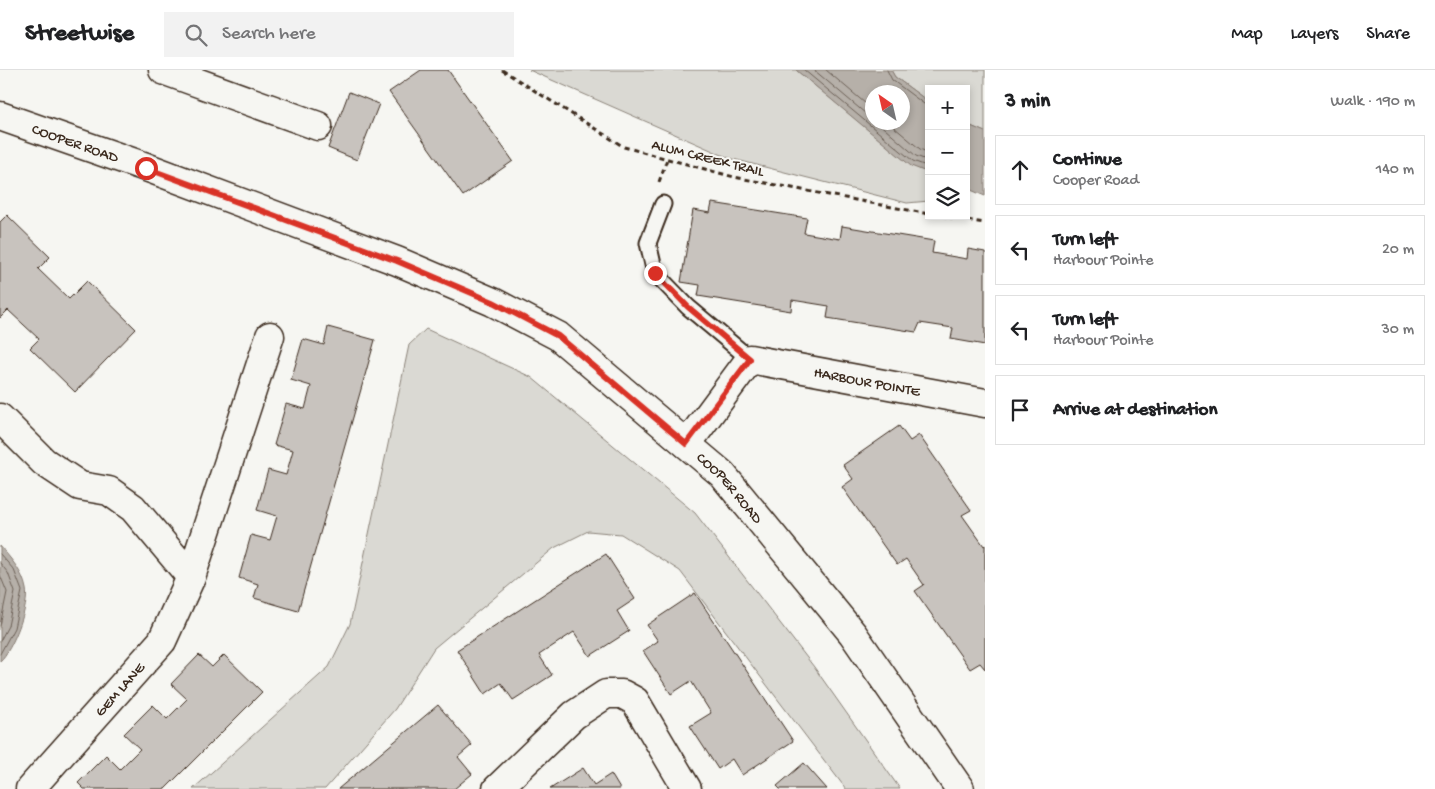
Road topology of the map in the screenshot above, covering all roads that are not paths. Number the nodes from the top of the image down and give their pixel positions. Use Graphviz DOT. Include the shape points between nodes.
graph roads {
  1 [pos="163,70"];
  2 [pos="0,116"];
  3 [pos="318,126"];
  4 [pos="663,204"];
  5 [pos="270,336"];
  6 [pos="750,359"];
  7 [pos="980,407"];
  8 [pos="0,418"];
  9 [pos="686,444"];
  10 [pos="191,577"];
  11 [pos="30,789"];
  12 [pos="497,789"];
  13 [pos="687,789"];
  14 [pos="960,789"];
  1 -- 3 [label="street"];
  2 -- 9 [label="street, COOPER ROAD" via="397,261 493,302 558,336"];
  4 -- 6 [label="lane, HARBOUR POINTE" via="648,243 655,273 688,307"];
  5 -- 10 [label="street, GEM LANE"];
  6 -- 7 [label="street, HARBOUR POINTE"];
  6 -- 9 [label="street"];
  8 -- 10 [label="street" via="44,462 80,486 109,491 133,508"];
  9 -- 14 [label="street, COOPER ROAD" via="722,474 853,634"];
  10 -- 11 [label="street, GEM LANE" via="162,640"];
  12 -- 13 [label="street" via="574,715 606,694 622,694 635,701"];
}
